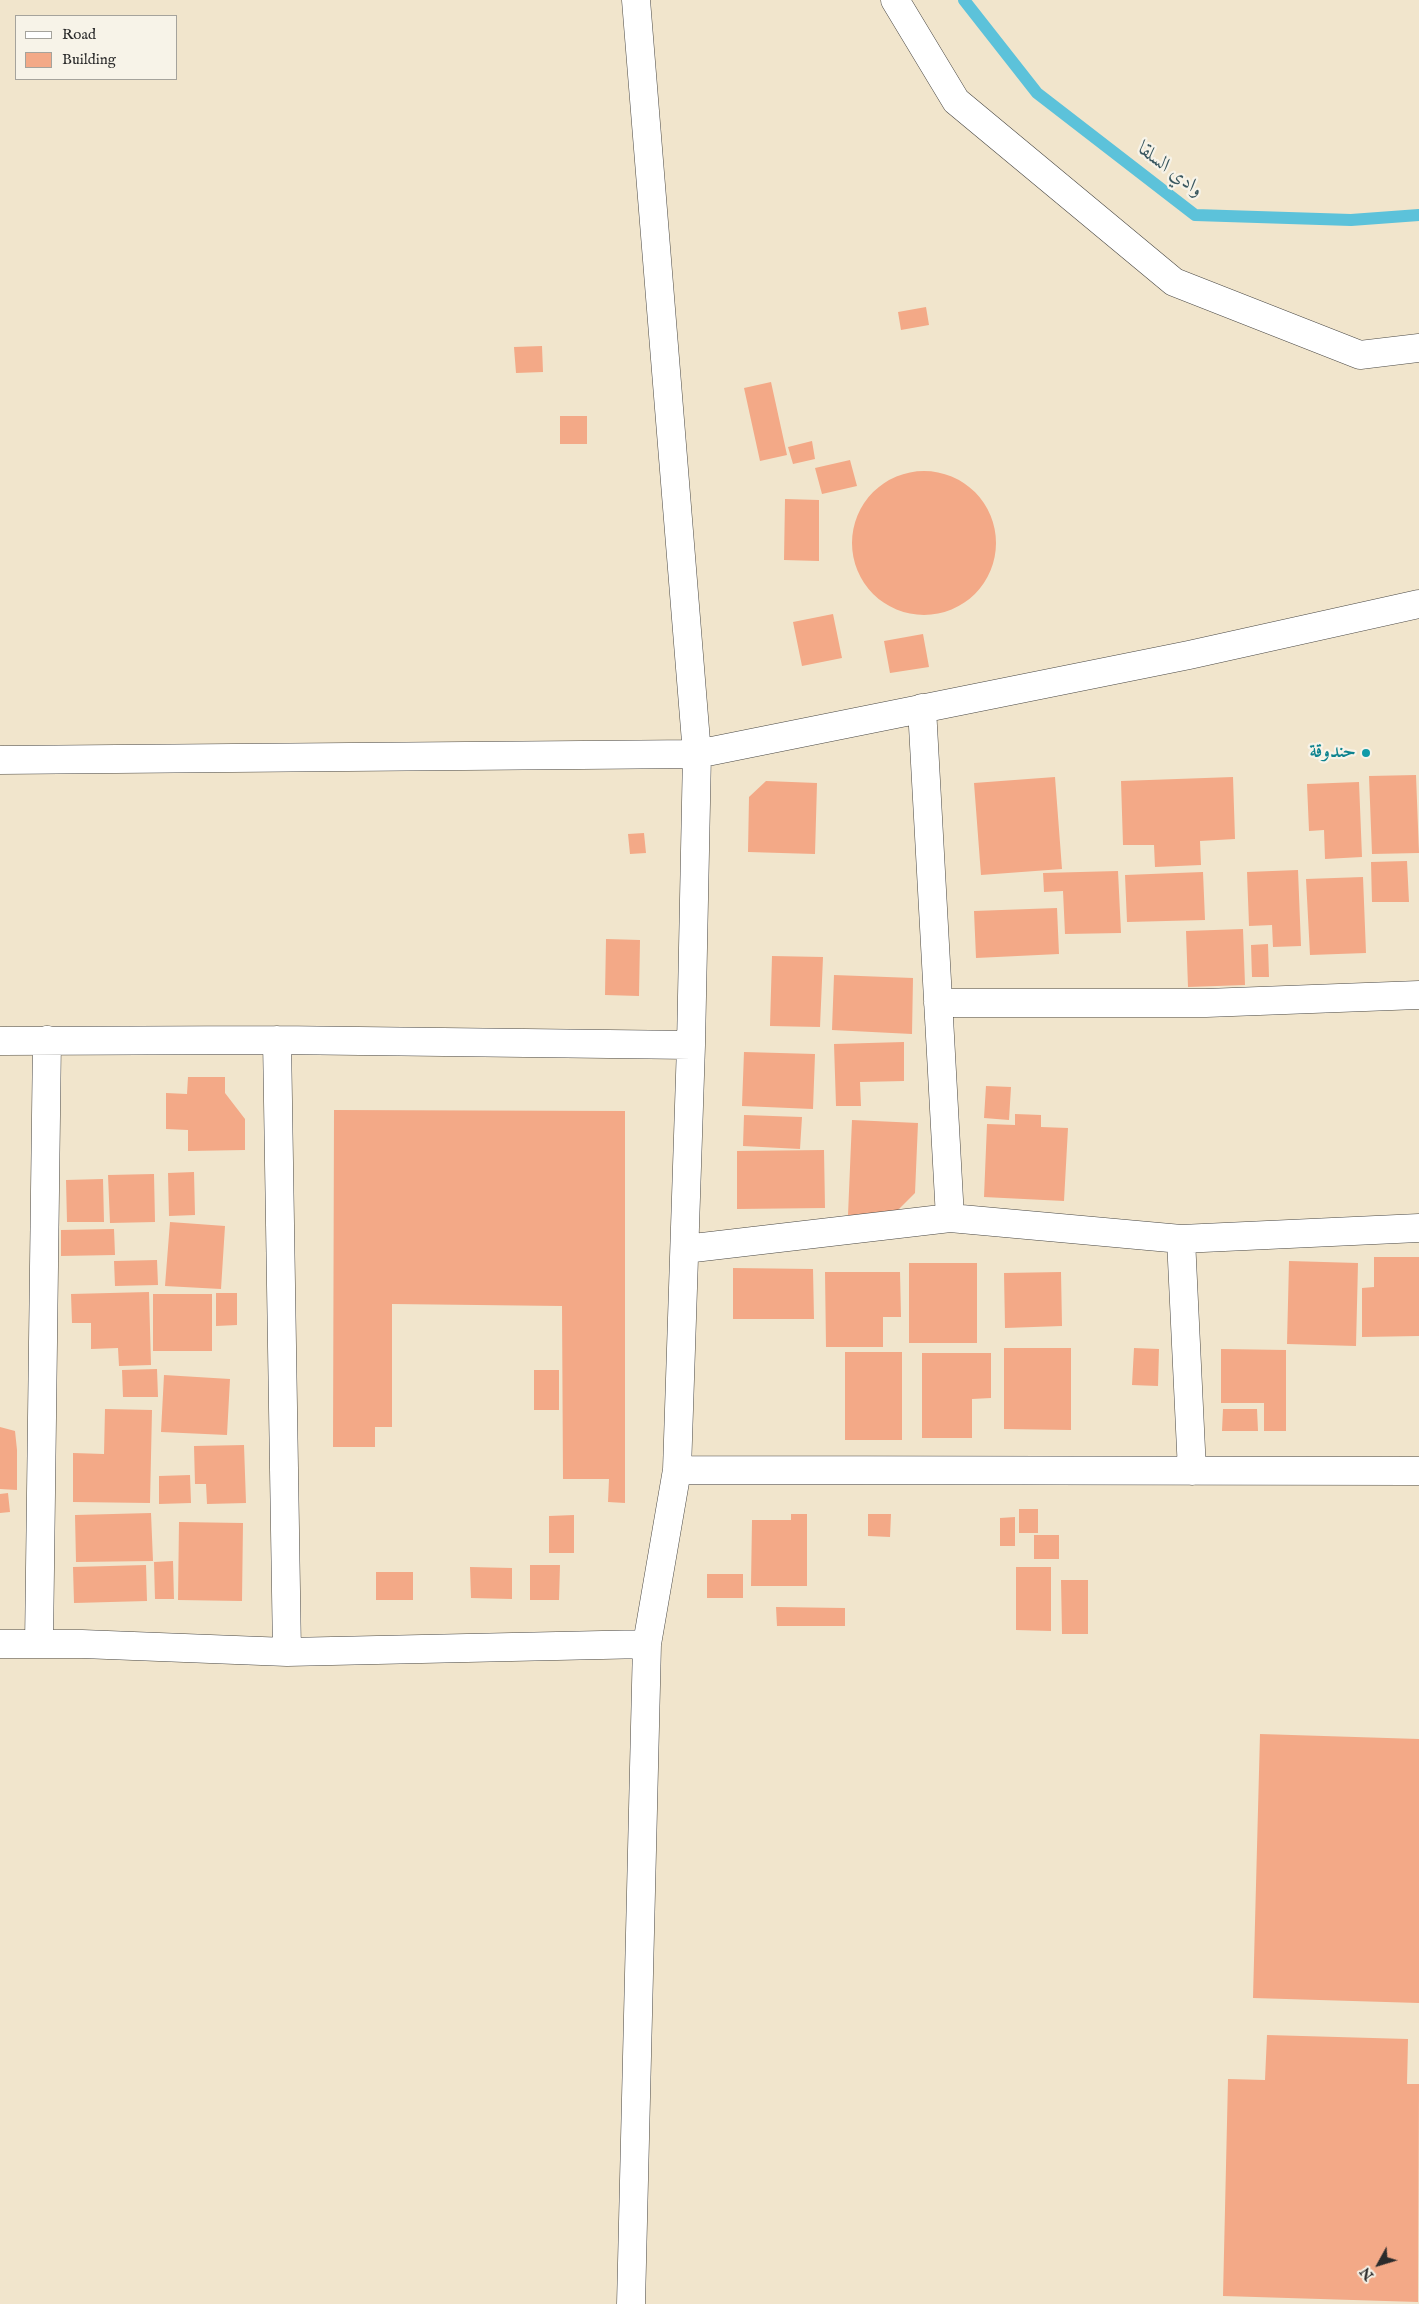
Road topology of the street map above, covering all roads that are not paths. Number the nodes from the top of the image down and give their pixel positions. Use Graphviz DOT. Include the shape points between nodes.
graph roads {
  1 [pos="636,0"];
  2 [pos="895,0"];
  3 [pos="1419,348"];
  4 [pos="1419,604"];
  5 [pos="922,708"];
  6 [pos="697,754"];
  7 [pos="0,760"];
  8 [pos="1419,994"];
  9 [pos="938,1003"];
  10 [pos="47,1040"];
  11 [pos="277,1040"];
  12 [pos="0,1041"];
  13 [pos="691,1045"];
  14 [pos="950,1218"];
  15 [pos="1419,1228"];
  16 [pos="1181,1239"];
  17 [pos="684,1249"];
  18 [pos="677,1470"];
  19 [pos="1192,1471"];
  20 [pos="1419,1471"];
  21 [pos="0,1644"];
  22 [pos="39,1644"];
  23 [pos="646,1644"];
  24 [pos="287,1652"];
  25 [pos="631,2304"];
  1 -- 6 [label="street"];
  2 -- 3 [label="street" via="956,101 1174,282 1360,355"];
  4 -- 5 [label="street" via="1189,655"];
  5 -- 6 [label="street"];
  5 -- 9 [label="street"];
  6 -- 7 [label="street"];
  6 -- 13 [label="street"];
  8 -- 9 [label="street" via="1206,1003"];
  9 -- 14 [label="street"];
  10 -- 11 [label="street"];
  10 -- 12 [label="street"];
  10 -- 22 [label="street"];
  11 -- 13 [label="street"];
  11 -- 24 [label="street"];
  13 -- 17 [label="street"];
  14 -- 16 [label="street"];
  14 -- 17 [label="street"];
  15 -- 16 [label="street"];
  16 -- 19 [label="street"];
  17 -- 18 [label="street"];
  18 -- 19 [label="street"];
  18 -- 23 [label="street"];
  19 -- 20 [label="street"];
  21 -- 22 [label="street"];
  22 -- 24 [label="street"];
  23 -- 24 [label="street"];
  23 -- 25 [label="street"];
}
